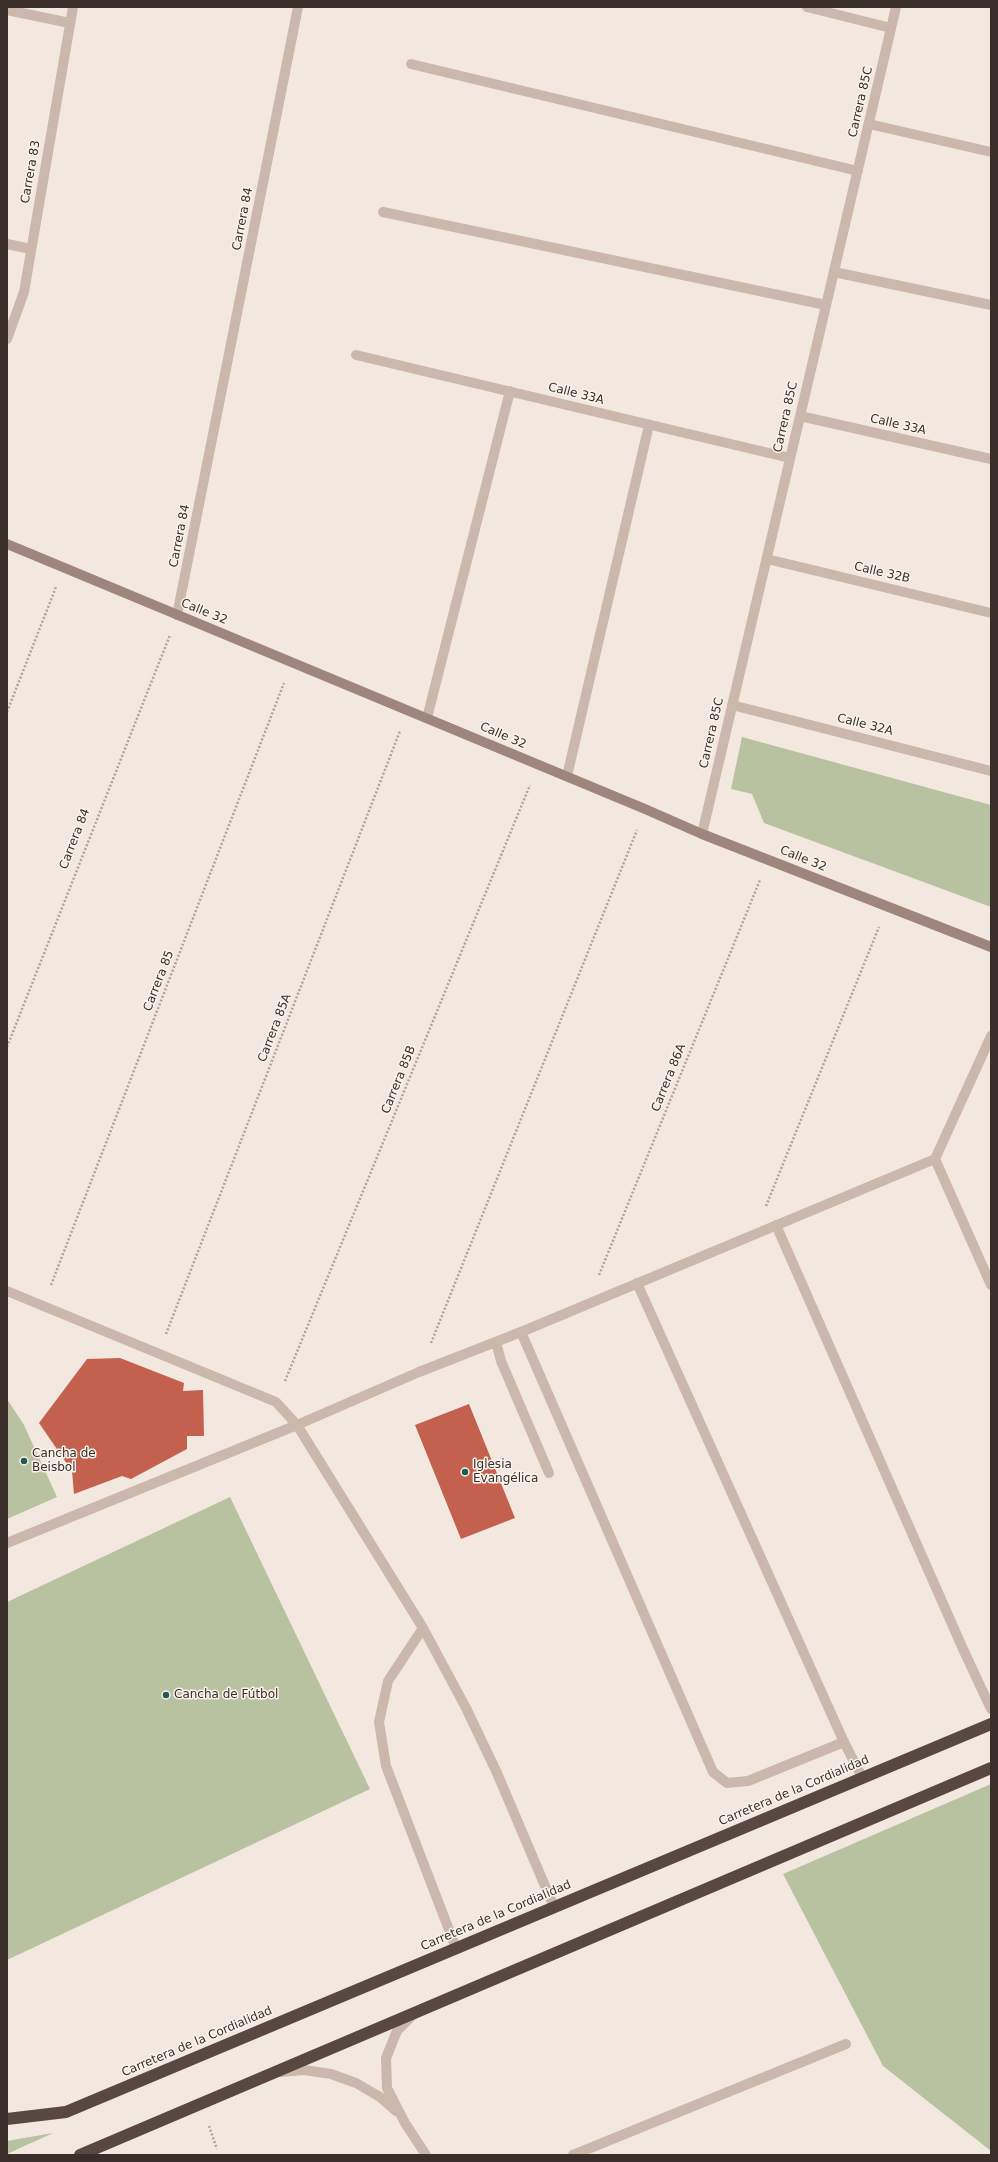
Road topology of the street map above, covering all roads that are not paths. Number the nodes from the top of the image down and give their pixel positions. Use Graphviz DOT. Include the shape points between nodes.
graph roads {
  1 [pos="73,7"];
  2 [pos="298,7"];
  3 [pos="807,7"];
  4 [pos="896,7"];
  5 [pos="7,10"];
  6 [pos="70,23"];
  7 [pos="891,28"];
  8 [pos="412,64"];
  9 [pos="869,124"];
  10 [pos="991,152"];
  11 [pos="858,171"];
  12 [pos="382,212"];
  13 [pos="7,244"];
  14 [pos="31,249"];
  15 [pos="834,272"];
  16 [pos="826,305"];
  17 [pos="991,305"];
  18 [pos="7,339"];
  19 [pos="356,355"];
  20 [pos="510,391"];
  21 [pos="800,416"];
  22 [pos="649,425"];
  23 [pos="790,458"];
  24 [pos="991,459"];
  25 [pos="7,544"];
  26 [pos="766,559"];
  27 [pos="991,613"];
  28 [pos="177,615"];
  29 [pos="732,705"];
  30 [pos="427,718"];
  31 [pos="991,771"];
  32 [pos="567,776"];
  33 [pos="702,834"];
  34 [pos="991,947"];
  35 [pos="991,1036"];
  36 [pos="935,1159"];
  37 [pos="776,1225"];
  38 [pos="637,1282"];
  39 [pos="991,1285"];
  40 [pos="7,1291"];
  41 [pos="521,1332"];
  42 [pos="496,1342"];
  43 [pos="297,1425"];
  44 [pos="549,1474"];
  45 [pos="7,1543"];
  46 [pos="423,1628"];
  47 [pos="991,1709"];
  48 [pos="991,1724"];
  49 [pos="844,1742"];
  50 [pos="991,1768"];
  51 [pos="862,1778"];
  52 [pos="554,1907"];
  53 [pos="456,1948"];
  54 [pos="418,2010"];
  55 [pos="846,2044"];
  56 [pos="276,2072"];
  57 [pos="401,2114"];
  58 [pos="7,2119"];
  59 [pos="80,2155"];
  60 [pos="426,2155"];
  61 [pos="573,2155"];
  1 -- 6 [label="street, Carrera 83"];
  2 -- 28 [label="street, Carrera 84"];
  3 -- 7 [label="street"];
  4 -- 7 [label="street, Carrera 85C"];
  5 -- 6 [label="street"];
  6 -- 14 [label="street, Carrera 83"];
  7 -- 9 [label="street, Carrera 85C"];
  8 -- 11 [label="street"];
  9 -- 10 [label="street"];
  9 -- 11 [label="street, Carrera 85C"];
  11 -- 15 [label="street, Carrera 85C"];
  12 -- 16 [label="street"];
  13 -- 14 [label="street"];
  14 -- 18 [label="street, Carrera 83" via="24,292"];
  15 -- 16 [label="street, Carrera 85C"];
  15 -- 17 [label="street"];
  16 -- 21 [label="street, Carrera 85C"];
  19 -- 20 [label="street, Calle 33A"];
  20 -- 22 [label="street, Calle 33A"];
  20 -- 30 [label="street"];
  21 -- 23 [label="street, Carrera 85C"];
  21 -- 24 [label="street, Calle 33A"];
  22 -- 23 [label="street, Calle 33A"];
  22 -- 32 [label="street"];
  23 -- 26 [label="street, Carrera 85C"];
  25 -- 28 [label="street, Calle 32"];
  26 -- 27 [label="street, Calle 32B"];
  26 -- 29 [label="street, Carrera 85C"];
  28 -- 30 [label="street, Calle 32"];
  29 -- 31 [label="street, Calle 32A"];
  29 -- 33 [label="street, Carrera 85C"];
  30 -- 32 [label="street, Calle 32"];
  32 -- 33 [label="street, Calle 32"];
  33 -- 34 [label="street, Calle 32"];
  35 -- 36 [label="street"];
  36 -- 37 [label="street"];
  36 -- 39 [label="street"];
  37 -- 38 [label="street"];
  37 -- 47 [label="street" via="962,1649"];
  38 -- 41 [label="street"];
  38 -- 49 [label="street"];
  40 -- 43 [label="street" via="276,1402"];
  41 -- 42 [label="street"];
  41 -- 49 [label="street" via="714,1772 727,1783 748,1781"];
  42 -- 43 [label="street"];
  42 -- 44 [label="street" via="501,1361"];
  43 -- 45 [label="street"];
  43 -- 46 [label="street"];
  46 -- 52 [label="street" via="497,1773"];
  46 -- 53 [label="street" via="388,1681 379,1722 386,1766"];
  48 -- 51 [label="highway, Carretera de la Cordialidad"];
  49 -- 51 [label="street"];
  50 -- 54 [label="highway"];
  51 -- 52 [label="highway, Carretera de la Cordialidad"];
  52 -- 53 [label="highway, Carretera de la Cordialidad"];
  53 -- 58 [label="highway, Carretera de la Cordialidad" via="66,2112"];
  54 -- 56 [label="highway"];
  54 -- 57 [label="street" via="397,2031 386,2058 387,2088"];
  55 -- 61 [label="street"];
  56 -- 57 [label="street" via="304,2070 350,2080 380,2097"];
  56 -- 59 [label="highway"];
  57 -- 60 [label="street"];
}
